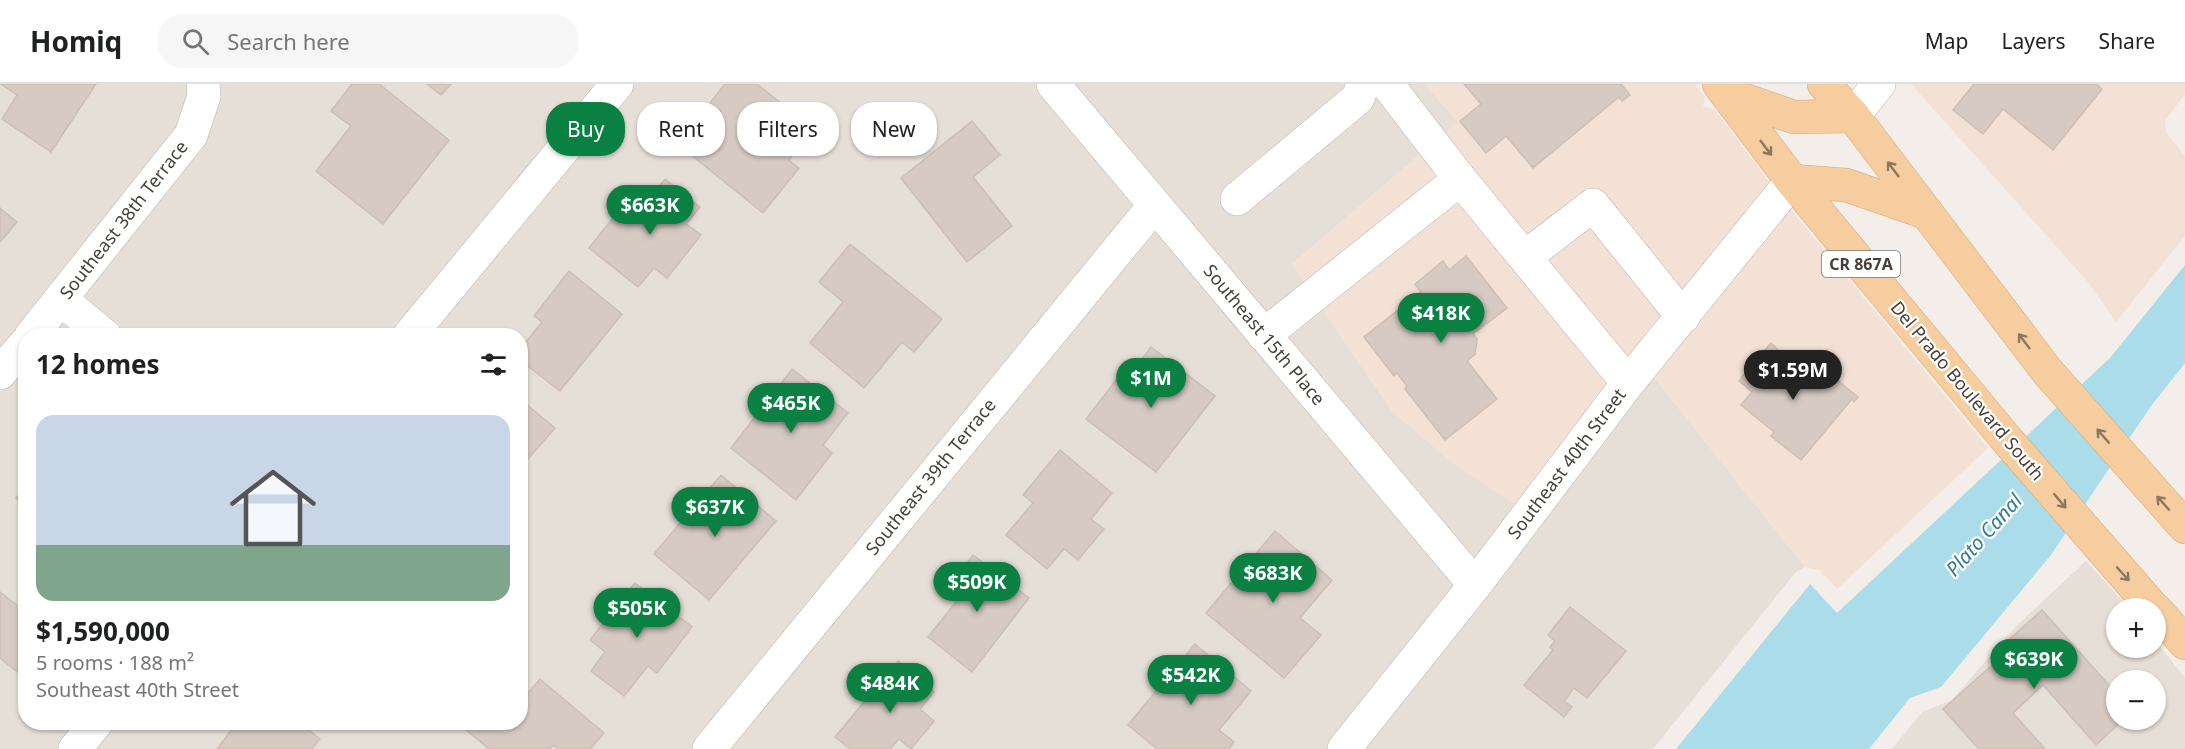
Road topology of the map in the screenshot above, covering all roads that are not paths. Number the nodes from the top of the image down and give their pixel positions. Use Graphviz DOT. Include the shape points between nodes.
graph roads {
  1 [pos="617,84"];
  2 [pos="1053,84"];
  3 [pos="1363,84"];
  4 [pos="1387,84"];
  5 [pos="1824,84"];
  6 [pos="1879,84"];
  7 [pos="1723,89"];
  8 [pos="204,90"];
  9 [pos="1852,116"];
  10 [pos="1460,179"];
  11 [pos="1792,181"];
  12 [pos="1237,199"];
  13 [pos="1154,206"];
  14 [pos="1927,213"];
  15 [pos="1525,257"];
  16 [pos="62,300"];
  17 [pos="1683,317"];
  18 [pos="38,328"];
  19 [pos="95,328"];
  20 [pos="416,328"];
  21 [pos="1264,336"];
  22 [pos="18,352"];
  23 [pos="0,373"];
  24 [pos="1628,383"];
  25 [pos="2185,527"];
  26 [pos="1475,585"];
  27 [pos="2144,598"];
  28 [pos="2166,622"];
  29 [pos="2185,643"];
  30 [pos="90,730"];
  31 [pos="75,749"];
  32 [pos="709,749"];
  33 [pos="1344,749"];
  1 -- 20 [label="street"];
  2 -- 13 [label="street, Southeast 15th Place"];
  3 -- 12 [label="street" via="1358,98"];
  4 -- 10 [label="street"];
  5 -- 9 [label="main road"];
  6 -- 9 [label="street"];
  7 -- 9 [label="main road" via="1794,117"];
  7 -- 11 [label="main road, Del Prado Boulevard South / CR 867A, one-way"];
  8 -- 16 [label="street, Southeast 38th Terrace" via="191,135"];
  14 -- 9 [label="main road, one-way"];
  10 -- 15 [label="street"];
  10 -- 21 [label="street"];
  11 -- 14 [label="main road" via="1846,185"];
  11 -- 17 [label="street, Southeast 40th Street"];
  11 -- 27 [label="main road, Del Prado Boulevard South / CR 867A, one-way"];
  13 -- 21 [label="street, Southeast 15th Place"];
  13 -- 32 [label="street, Southeast 39th Terrace"];
  25 -- 14 [label="main road, one-way" via="2061,387"];
  15 -- 17 [label="street" via="1593,205"];
  15 -- 24 [label="street"];
  16 -- 18 [label="street, Southeast 38th Terrace"];
  16 -- 19 [label="street"];
  17 -- 24 [label="street, Southeast 40th Street"];
  21 -- 26 [label="street, Southeast 15th Place"];
  22 -- 23 [label="street"];
  24 -- 26 [label="street, Southeast 40th Street"];
  26 -- 33 [label="street, Southeast 40th Street"];
  28 -- 29 [label="main road, Del Prado Boulevard South / CR 867A"];
  30 -- 31 [label="street"];
}
